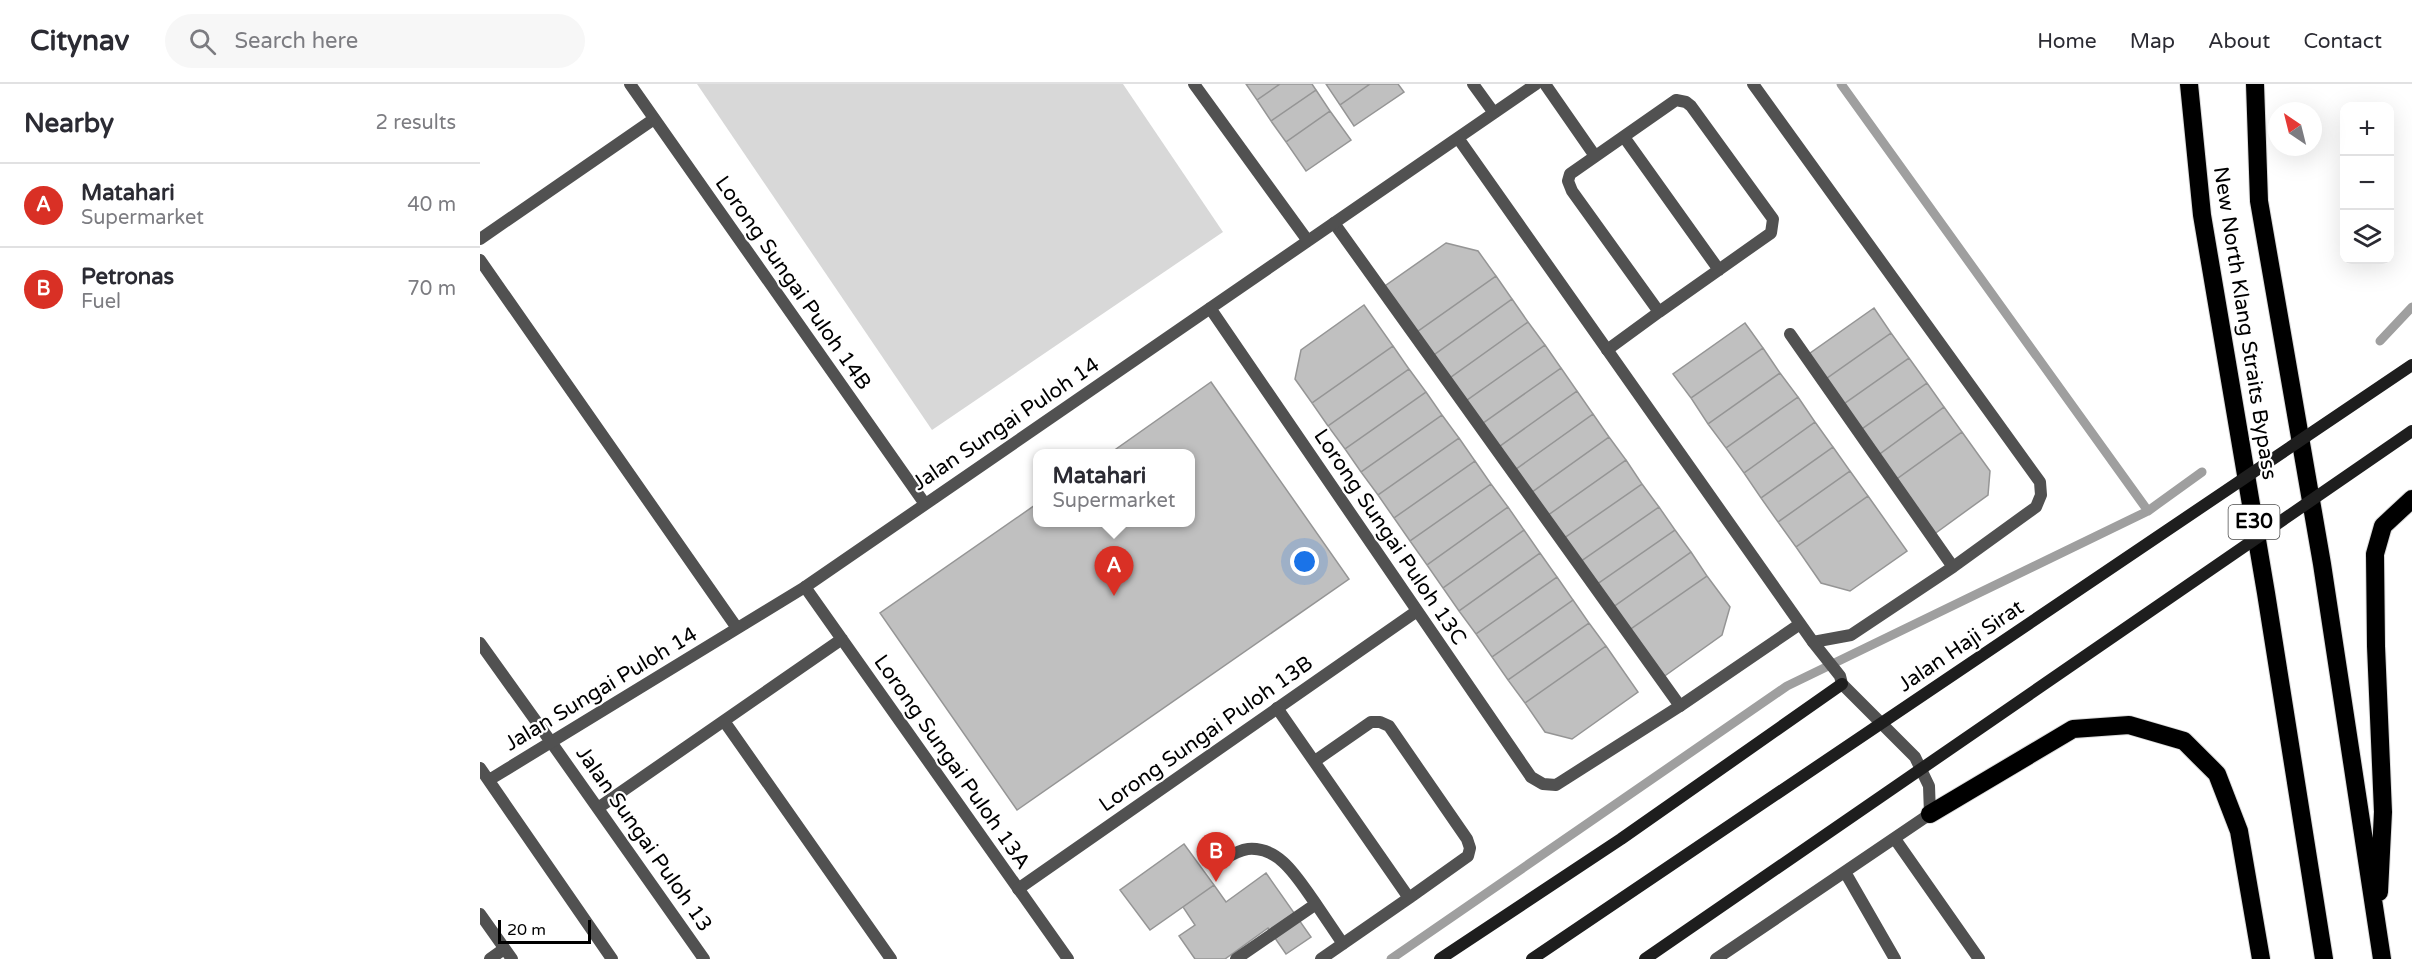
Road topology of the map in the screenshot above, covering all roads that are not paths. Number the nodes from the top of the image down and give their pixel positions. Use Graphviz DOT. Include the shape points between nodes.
graph roads {
  1 [pos="630,84"];
  2 [pos="1194,84"];
  3 [pos="1473,84"];
  4 [pos="1536,84"];
  5 [pos="1545,84"];
  6 [pos="1753,84"];
  7 [pos="2189,84"];
  8 [pos="2256,84"];
  9 [pos="1494,113"];
  10 [pos="654,119"];
  11 [pos="1624,137"];
  12 [pos="1458,138"];
  13 [pos="1595,156"];
  14 [pos="1334,223"];
  15 [pos="480,239"];
  16 [pos="1308,241"];
  17 [pos="480,260"];
  18 [pos="1719,270"];
  19 [pos="1210,308"];
  20 [pos="1659,312"];
  21 [pos="1790,334"];
  22 [pos="1607,350"];
  23 [pos="2412,364"];
  24 [pos="2412,431"];
  25 [pos="2412,499"];
  26 [pos="925,504"];
  27 [pos="1953,567"];
  28 [pos="805,587"];
  29 [pos="1417,611"];
  30 [pos="1800,624"];
  31 [pos="737,628"];
  32 [pos="842,639"];
  33 [pos="480,643"];
  34 [pos="1816,646"];
  35 [pos="1841,680"];
  36 [pos="1680,706"];
  37 [pos="1277,708"];
  38 [pos="724,721"];
  39 [pos="551,742"];
  40 [pos="1315,761"];
  41 [pos="480,768"];
  42 [pos="489,780"];
  43 [pos="598,808"];
  44 [pos="1930,814"];
  45 [pos="1895,838"];
  46 [pos="1217,863"];
  47 [pos="1845,872"];
  48 [pos="1018,889"];
  49 [pos="1409,898"];
  50 [pos="1316,904"];
  51 [pos="480,914"];
  52 [pos="2318,919"];
  53 [pos="2378,930"];
  54 [pos="1342,944"];
  55 [pos="1735,953"];
  56 [pos="508,954"];
  57 [pos="490,959"];
  58 [pos="612,959"];
  59 [pos="704,959"];
  60 [pos="891,959"];
  61 [pos="1068,959"];
  62 [pos="1236,959"];
  63 [pos="1321,959"];
  64 [pos="1440,959"];
  65 [pos="1532,959"];
  66 [pos="1645,959"];
  67 [pos="1716,959"];
  68 [pos="1895,959"];
  69 [pos="1979,959"];
  70 [pos="2261,959"];
  71 [pos="2319,959"];
  72 [pos="2324,959"];
  73 [pos="2382,959"];
  1 -- 10 [label="street, Lorong Sungai Puloh 14B"];
  2 -- 16 [label="street"];
  3 -- 9 [label="street"];
  4 -- 9 [label="street, Jalan Sungai Puloh 14"];
  5 -- 13 [label="street"];
  6 -- 27 [label="street" via="2040,482 2041,495 2036,507"];
  7 -- 52 [label="highway, New North Klang Straits Bypass / E30" via="2202,215"];
  8 -- 53 [label="highway, New North Klang Straits Bypass" via="2259,201 2322,564"];
  9 -- 12 [label="street, Jalan Sungai Puloh 14"];
  10 -- 15 [label="street"];
  10 -- 26 [label="street, Lorong Sungai Puloh 14B"];
  11 -- 13 [label="street"];
  11 -- 18 [label="street"];
  11 -- 18 [label="street" via="1676,100 1686,102 1773,219 1771,233"];
  12 -- 14 [label="street, Jalan Sungai Puloh 14"];
  12 -- 22 [label="street"];
  13 -- 20 [label="street" via="1570,174 1572,191"];
  14 -- 16 [label="street, Jalan Sungai Puloh 14"];
  14 -- 36 [label="street"];
  16 -- 19 [label="street, Jalan Sungai Puloh 14"];
  17 -- 31 [label="street"];
  18 -- 20 [label="street"];
  19 -- 26 [label="street, Jalan Sungai Puloh 14"];
  19 -- 29 [label="street, Lorong Sungai Puloh 13C"];
  20 -- 22 [label="street"];
  21 -- 27 [label="street"];
  22 -- 30 [label="street"];
  23 -- 65 [label="main road, Jalan Haji Sirat, bridge"];
  24 -- 66 [label="main road, bridge"];
  25 -- 53 [label="highway" via="2384,526 2375,554 2384,812"];
  26 -- 28 [label="street, Jalan Sungai Puloh 14"];
  27 -- 34 [label="street" via="1851,635"];
  28 -- 31 [label="street, Jalan Sungai Puloh 14"];
  28 -- 32 [label="street, Lorong Sungai Puloh 13A"];
  29 -- 36 [label="street, Lorong Sungai Puloh 13C" via="1531,777 1543,784 1556,785"];
  29 -- 37 [label="street, Lorong Sungai Puloh 13B"];
  30 -- 34 [label="street"];
  30 -- 36 [label="street"];
  31 -- 39 [label="street, Jalan Sungai Puloh 14"];
  32 -- 38 [label="street"];
  32 -- 48 [label="street, Lorong Sungai Puloh 13A"];
  33 -- 39 [label="street, Jalan Sungai Puloh 13"];
  34 -- 35 [label="street"];
  35 -- 44 [label="street" via="1915,757 1929,786"];
  35 -- 64 [label="main road" via="1621,839"];
  37 -- 40 [label="street"];
  37 -- 48 [label="street, Lorong Sungai Puloh 13B"];
  38 -- 43 [label="street"];
  38 -- 60 [label="street"];
  39 -- 42 [label="street, Jalan Sungai Puloh 14"];
  39 -- 43 [label="street, Jalan Sungai Puloh 13"];
  40 -- 49 [label="street"];
  40 -- 49 [label="street" via="1371,722 1389,726 1467,839 1468,856"];
  41 -- 42 [label="street"];
  42 -- 58 [label="street"];
  43 -- 59 [label="street, Jalan Sungai Puloh 13"];
  44 -- 45 [label="street"];
  44 -- 70 [label="highway" via="2073,729 2129,725 2184,741 2217,774 2239,831"];
  45 -- 47 [label="street"];
  45 -- 69 [label="street"];
  46 -- 50 [label="street" via="1247,849 1270,852 1288,867"];
  47 -- 55 [label="street"];
  47 -- 68 [label="street"];
  48 -- 61 [label="street, Lorong Sungai Puloh 13A"];
  49 -- 54 [label="street"];
  50 -- 54 [label="street"];
  50 -- 62 [label="street"];
  51 -- 56 [label="street"];
  52 -- 71 [label="highway"];
  52 -- 72 [label="highway, New North Klang Straits Bypass / E30"];
  53 -- 73 [label="highway, New North Klang Straits Bypass"];
  54 -- 63 [label="street"];
  55 -- 67 [label="street"];
  56 -- 57 [label="street"];
}
